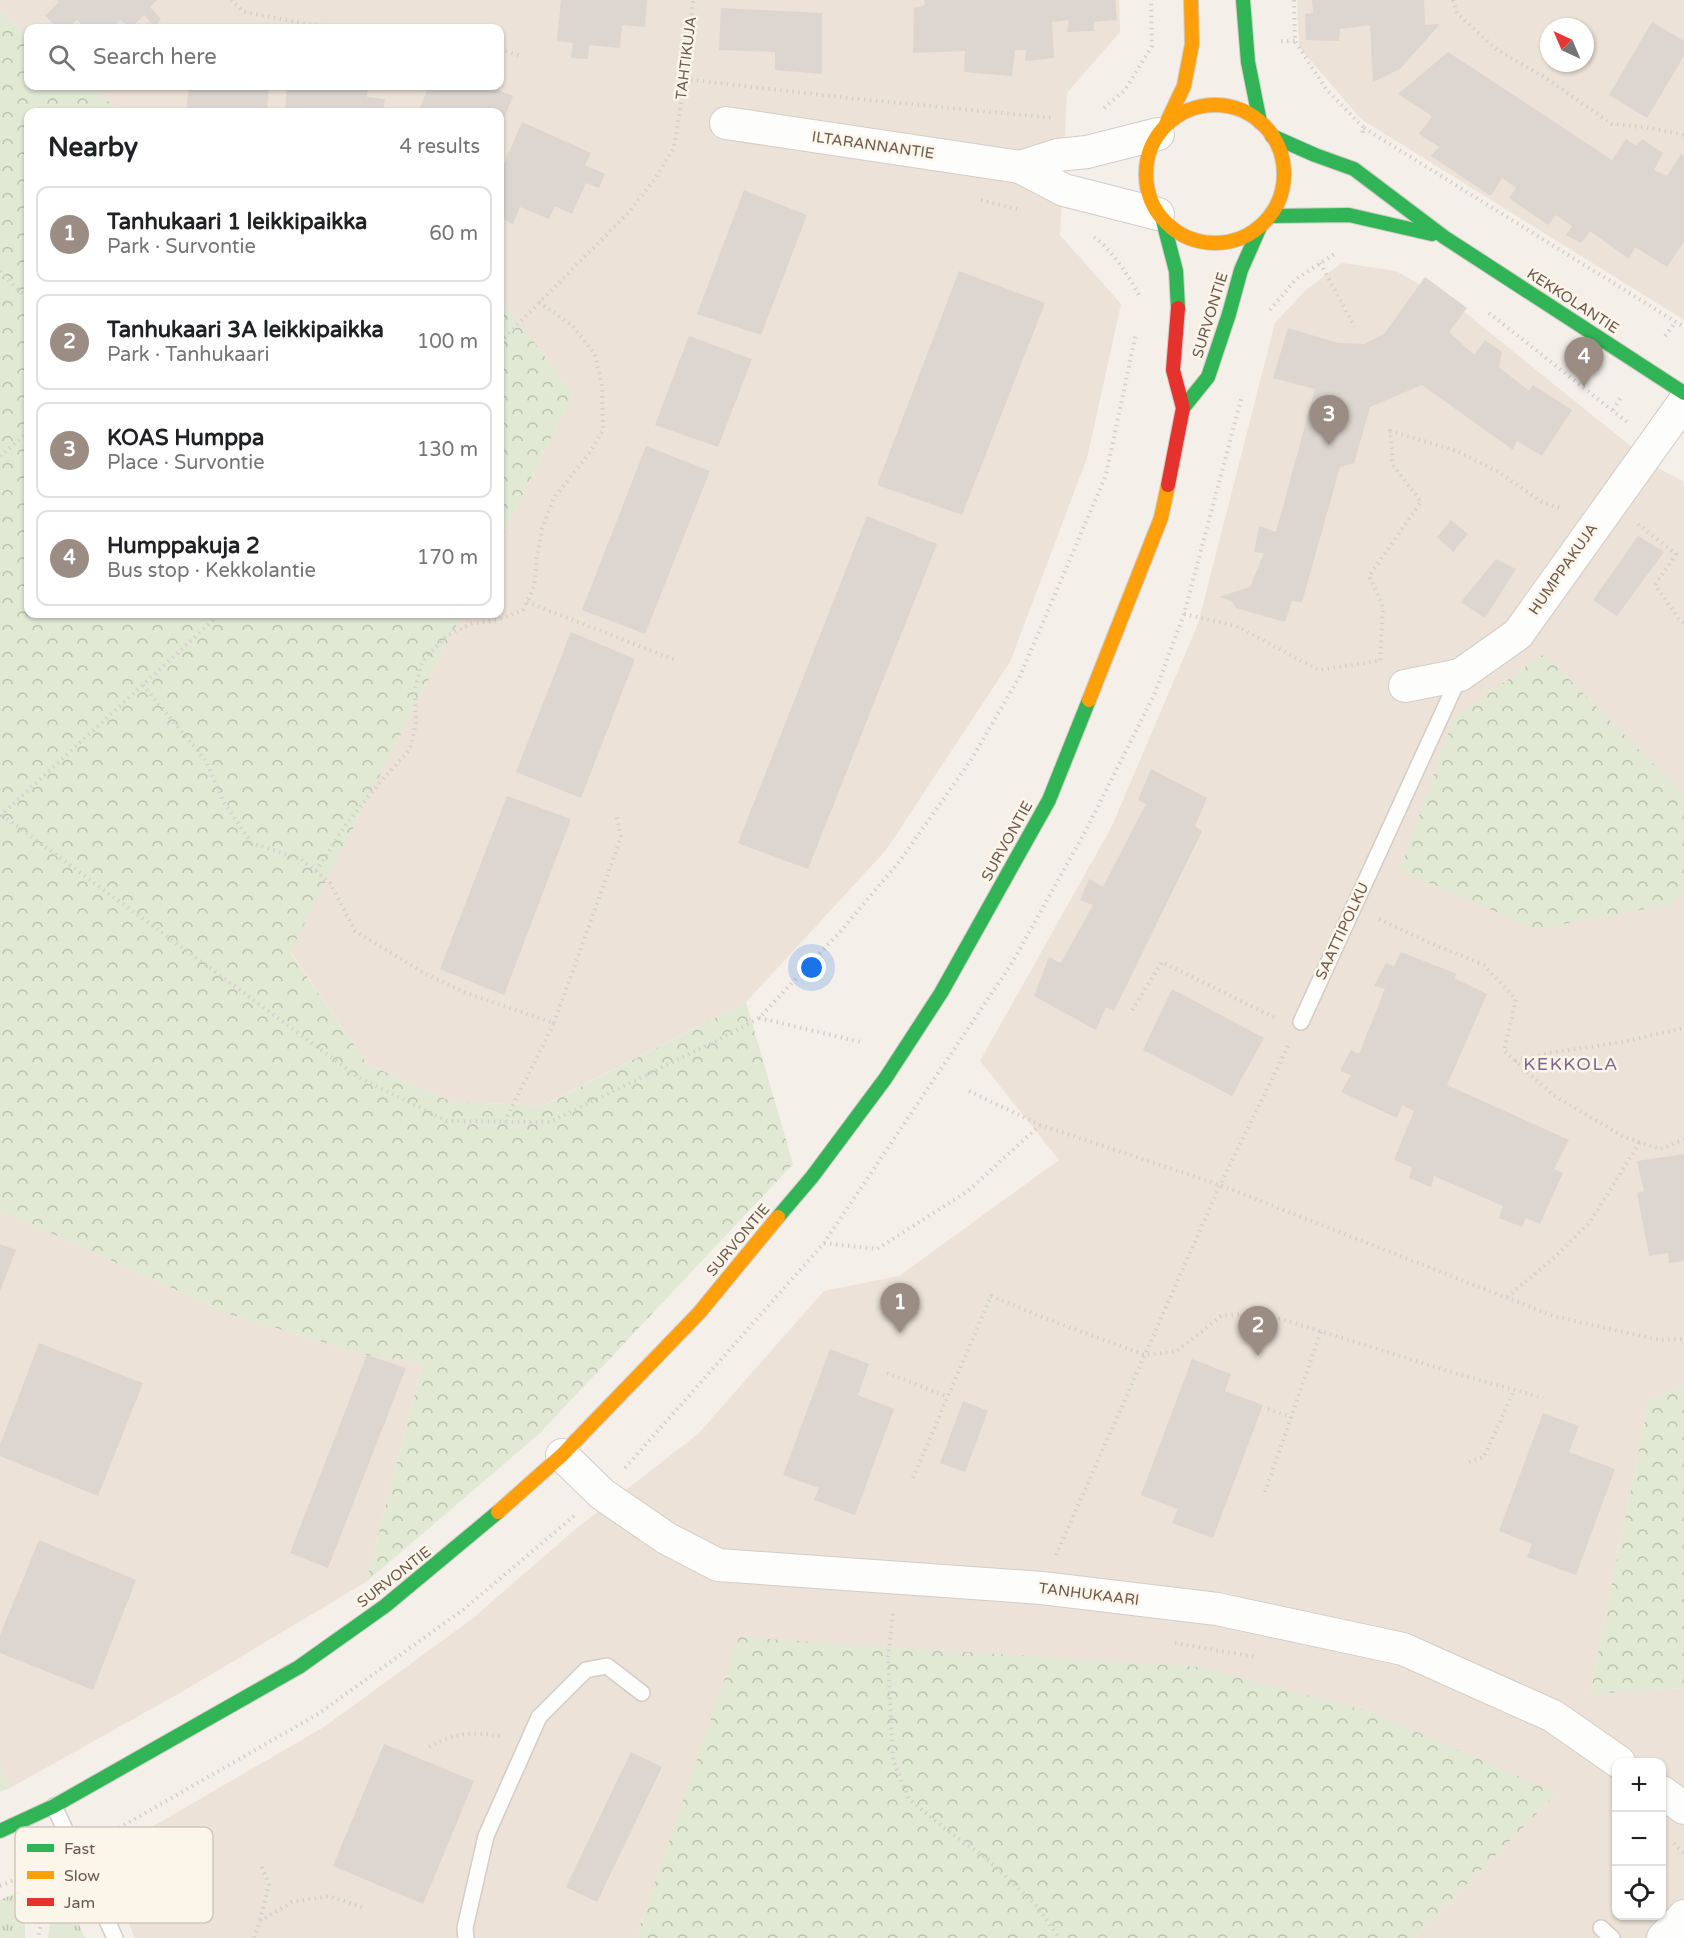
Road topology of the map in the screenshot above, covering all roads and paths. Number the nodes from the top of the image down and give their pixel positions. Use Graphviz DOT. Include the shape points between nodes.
graph roads {
  1 [pos="231,0"];
  2 [pos="693,0"];
  3 [pos="1151,0"];
  4 [pos="1191,0"];
  5 [pos="1243,0"];
  6 [pos="1294,0"];
  7 [pos="1453,0"];
  8 [pos="308,24"];
  9 [pos="504,50"];
  10 [pos="521,56"];
  11 [pos="685,79"];
  12 [pos="1056,118"];
  13 [pos="1260,122"];
  14 [pos="726,123"];
  15 [pos="1364,128"];
  16 [pos="1162,129"];
  17 [pos="1684,135"];
  18 [pos="1272,136"];
  19 [pos="1087,152"];
  20 [pos="1020,166"];
  21 [pos="1354,169"];
  22 [pos="1080,194"];
  23 [pos="1349,215"];
  24 [pos="1271,216"];
  25 [pos="1160,218"];
  26 [pos="1260,226"];
  27 [pos="1444,237"];
  28 [pos="1320,263"];
  29 [pos="0,271"];
  30 [pos="24,296"];
  31 [pos="539,302"];
  32 [pos="1143,302"];
  33 [pos="1482,308"];
  34 [pos="1269,311"];
  35 [pos="1138,325"];
  36 [pos="1355,327"];
  37 [pos="1684,327"];
  38 [pos="504,338"];
  39 [pos="1244,387"];
  40 [pos="1684,393"];
  41 [pos="1684,402"];
  42 [pos="1183,408"];
  43 [pos="1626,432"];
  44 [pos="24,435"];
  45 [pos="0,456"];
  46 [pos="1570,512"];
  47 [pos="1630,518"];
  48 [pos="526,602"];
  49 [pos="1184,614"];
  50 [pos="216,618"];
  51 [pos="503,618"];
  52 [pos="504,618"];
  53 [pos="1684,623"];
  54 [pos="1389,659"];
  55 [pos="675,660"];
  56 [pos="1380,660"];
  57 [pos="1460,675"];
  58 [pos="143,685"];
  59 [pos="1406,686"];
  60 [pos="616,814"];
  61 [pos="1,816"];
  62 [pos="316,871"];
  63 [pos="1354,907"];
  64 [pos="1132,1010"];
  65 [pos="759,1018"];
  66 [pos="554,1023"];
  67 [pos="1299,1025"];
  68 [pos="1684,1028"];
  69 [pos="861,1042"];
  70 [pos="1515,1061"];
  71 [pos="969,1091"];
  72 [pos="505,1121"];
  73 [pos="1040,1125"];
  74 [pos="1684,1139"];
  75 [pos="1640,1142"];
  76 [pos="1220,1185"];
  77 [pos="824,1243"];
  78 [pos="1506,1297"];
  79 [pos="1321,1331"];
  80 [pos="1684,1339"];
  81 [pos="1145,1355"];
  82 [pos="887,1373"];
  83 [pos="1514,1390"];
  84 [pos="948,1397"];
  85 [pos="1543,1398"];
  86 [pos="1268,1408"];
  87 [pos="1291,1417"];
  88 [pos="562,1455"];
  89 [pos="1469,1462"];
  90 [pos="913,1478"];
  91 [pos="1265,1492"];
  92 [pos="602,1494"];
  93 [pos="894,1577"];
  94 [pos="1042,1588"];
  95 [pos="1164,1642"];
  96 [pos="1256,1657"];
  97 [pos="642,1693"];
  98 [pos="529,1739"];
  99 [pos="429,1747"];
  100 [pos="1614,1758"];
  101 [pos="1666,1795"];
  102 [pos="54,1806"];
  103 [pos="1684,1808"];
  104 [pos="63,1827"];
  105 [pos="120,1827"];
  106 [pos="0,1831"];
  107 [pos="261,1864"];
  108 [pos="15,1880"];
  109 [pos="0,1886"];
  110 [pos="364,1908"];
  111 [pos="1684,1916"];
  112 [pos="260,1921"];
  113 [pos="41,1923"];
  114 [pos="108,1923"];
  115 [pos="38,1938"];
  116 [pos="115,1938"];
  117 [pos="254,1938"];
  118 [pos="466,1938"];
  119 [pos="1059,1938"];
  120 [pos="1663,1938"];
  1 -- 8 [label="path" via="244,12"];
  2 -- 11 [label="path, TAHTIKUJA"];
  3 -- 19 [label="path" via="1152,46 1125,90 1090,121"];
  4 -- 16 [label="main road" via="1192,44 1184,86"];
  5 -- 13 [label="main road" via="1244,42"];
  6 -- 15 [label="path" via="1295,41 1326,89"];
  7 -- 17 [label="path" via="1457,13 1497,51 1544,77 1612,124"];
  9 -- 10 [label="path"];
  11 -- 12 [label="path"];
  11 -- 31 [label="path, TAHTIKUJA" via="674,148 655,179 629,212"];
  13 -- 16 [label="main road" via="1223,105 1202,106 1183,112"];
  13 -- 18 [label="main road"];
  14 -- 20 [label="street, ILTARANNANTIE"];
  15 -- 21 [label="path"];
  15 -- 37 [label="path"];
  16 -- 19 [label="street, ILTARANNANTIE"];
  16 -- 25 [label="main road" via="1148,153 1145,174 1148,195"];
  18 -- 21 [label="main road, KEKKOLANTIE"];
  18 -- 24 [label="main road" via="1280,151 1284,184"];
  19 -- 20 [label="street, ILTARANNANTIE"];
  20 -- 22 [label="street, ILTARANNANTIE" via="1064,190"];
  21 -- 27 [label="main road, KEKKOLANTIE"];
  22 -- 25 [label="street, ILTARANNANTIE"];
  22 -- 32 [label="path" via="1075,222 1104,244"];
  23 -- 24 [label="main road, KEKKOLANTIE"];
  23 -- 27 [label="main road, KEKKOLANTIE"];
  23 -- 28 [label="path" via="1343,249"];
  24 -- 26 [label="main road"];
  25 -- 26 [label="main road" via="1180,235 1200,242 1222,243 1242,238"];
  25 -- 42 [label="main road, SURVONTIE" via="1176,271 1178,308 1173,370"];
  26 -- 42 [label="main road, SURVONTIE" via="1241,270 1208,377"];
  27 -- 40 [label="main road, KEKKOLANTIE"];
  28 -- 34 [label="path" via="1296,279"];
  28 -- 36 [label="path"];
  29 -- 30 [label="path"];
  31 -- 38 [label="path, TAHTIKUJA"];
  31 -- 48 [label="path" via="573,326 595,355 602,386 603,430 554,498 542,529 534,587"];
  33 -- 43 [label="path" via="1628,423"];
  35 -- 65 [label="path" via="1106,475 1020,676 971,760 900,862"];
  39 -- 49 [label="path"];
  41 -- 57 [label="street, HUMPPAKUJA" via="1518,634"];
  42 -- 88 [label="main road, SURVONTIE" via="1161,518 1049,800 941,993 885,1079 812,1176 699,1313"];
  44 -- 45 [label="path"];
  46 -- 56 [label="path" via="1542,502 1497,471 1457,451 1390,431 1393,465 1421,502 1369,576 1383,607"];
  47 -- 53 [label="path" via="1676,554 1655,585"];
  48 -- 52 [label="path" via="523,610"];
  48 -- 55 [label="path"];
  49 -- 56 [label="path" via="1236,626 1319,669"];
  49 -- 77 [label="path" via="1154,695 1086,830 1012,963"];
  50 -- 58 [label="path"];
  51 -- 62 [label="path" via="471,624 446,636 422,662 415,690 417,723 411,748 347,823"];
  54 -- 56 [label="path"];
  57 -- 59 [label="street, HUMPPAKUJA"];
  57 -- 63 [label="lane, SAATTIPOLKU"];
  58 -- 61 [label="path"];
  58 -- 62 [label="path" via="206,760 223,801 251,843 301,859"];
  60 -- 66 [label="path" via="621,837"];
  61 -- 72 [label="path" via="358,1077 447,1121"];
  62 -- 66 [label="path" via="330,883 355,931 466,993"];
  63 -- 67 [label="lane, SAATTIPOLKU"];
  63 -- 70 [label="path" via="1484,965 1516,999 1504,1051"];
  64 -- 67 [label="path" via="1162,962"];
  65 -- 69 [label="path"];
  65 -- 72 [label="path" via="550,1122"];
  66 -- 72 [label="path"];
  67 -- 76 [label="path"];
  68 -- 70 [label="path"];
  70 -- 75 [label="path" via="1553,1095 1624,1137"];
  71 -- 73 [label="path"];
  73 -- 76 [label="path"];
  73 -- 77 [label="path" via="968,1191 877,1249"];
  74 -- 75 [label="path" via="1661,1149"];
  75 -- 78 [label="path" via="1590,1222"];
  76 -- 78 [label="path"];
  76 -- 81 [label="path"];
  77 -- 92 [label="path"];
  78 -- 80 [label="path" via="1553,1316 1659,1340"];
  79 -- 81 [label="path" via="1259,1312 1221,1316 1177,1351"];
  79 -- 83 [label="path"];
  79 -- 87 [label="path"];
  81 -- 84 [label="path" via="991,1296"];
  81 -- 94 [label="path"];
  82 -- 84 [label="path"];
  83 -- 85 [label="path"];
  83 -- 89 [label="path" via="1484,1456"];
  84 -- 90 [label="path"];
  86 -- 87 [label="path"];
  87 -- 91 [label="path"];
  88 -- 92 [label="street, TANHUKAARI"];
  88 -- 102 [label="main road, SURVONTIE" via="386,1606 299,1667"];
  92 -- 93 [label="street, TANHUKAARI" via="666,1538 718,1565"];
  92 -- 105 [label="path" via="464,1609 318,1714"];
  93 -- 94 [label="street, TANHUKAARI"];
  93 -- 119 [label="path" via="888,1659 893,1761 909,1799 987,1858 1038,1907"];
  94 -- 100 [label="street, TANHUKAARI" via="1217,1609 1403,1649 1553,1716"];
  95 -- 96 [label="path"];
  97 -- 98 [label="lane" via="607,1666 586,1670 539,1717"];
  98 -- 99 [label="path" via="474,1732 447,1737"];
  98 -- 118 [label="lane" via="486,1836"];
  101 -- 103 [label="street"];
  102 -- 104 [label="lane"];
  102 -- 106 [label="main road, SURVONTIE"];
  107 -- 112 [label="path" via="269,1886"];
  108 -- 109 [label="path"];
  110 -- 112 [label="path" via="329,1896 292,1902"];
  111 -- 120 [label="street"];
  112 -- 117 [label="path"];
  113 -- 115 [label="path"];
  114 -- 116 [label="lane"];
}
